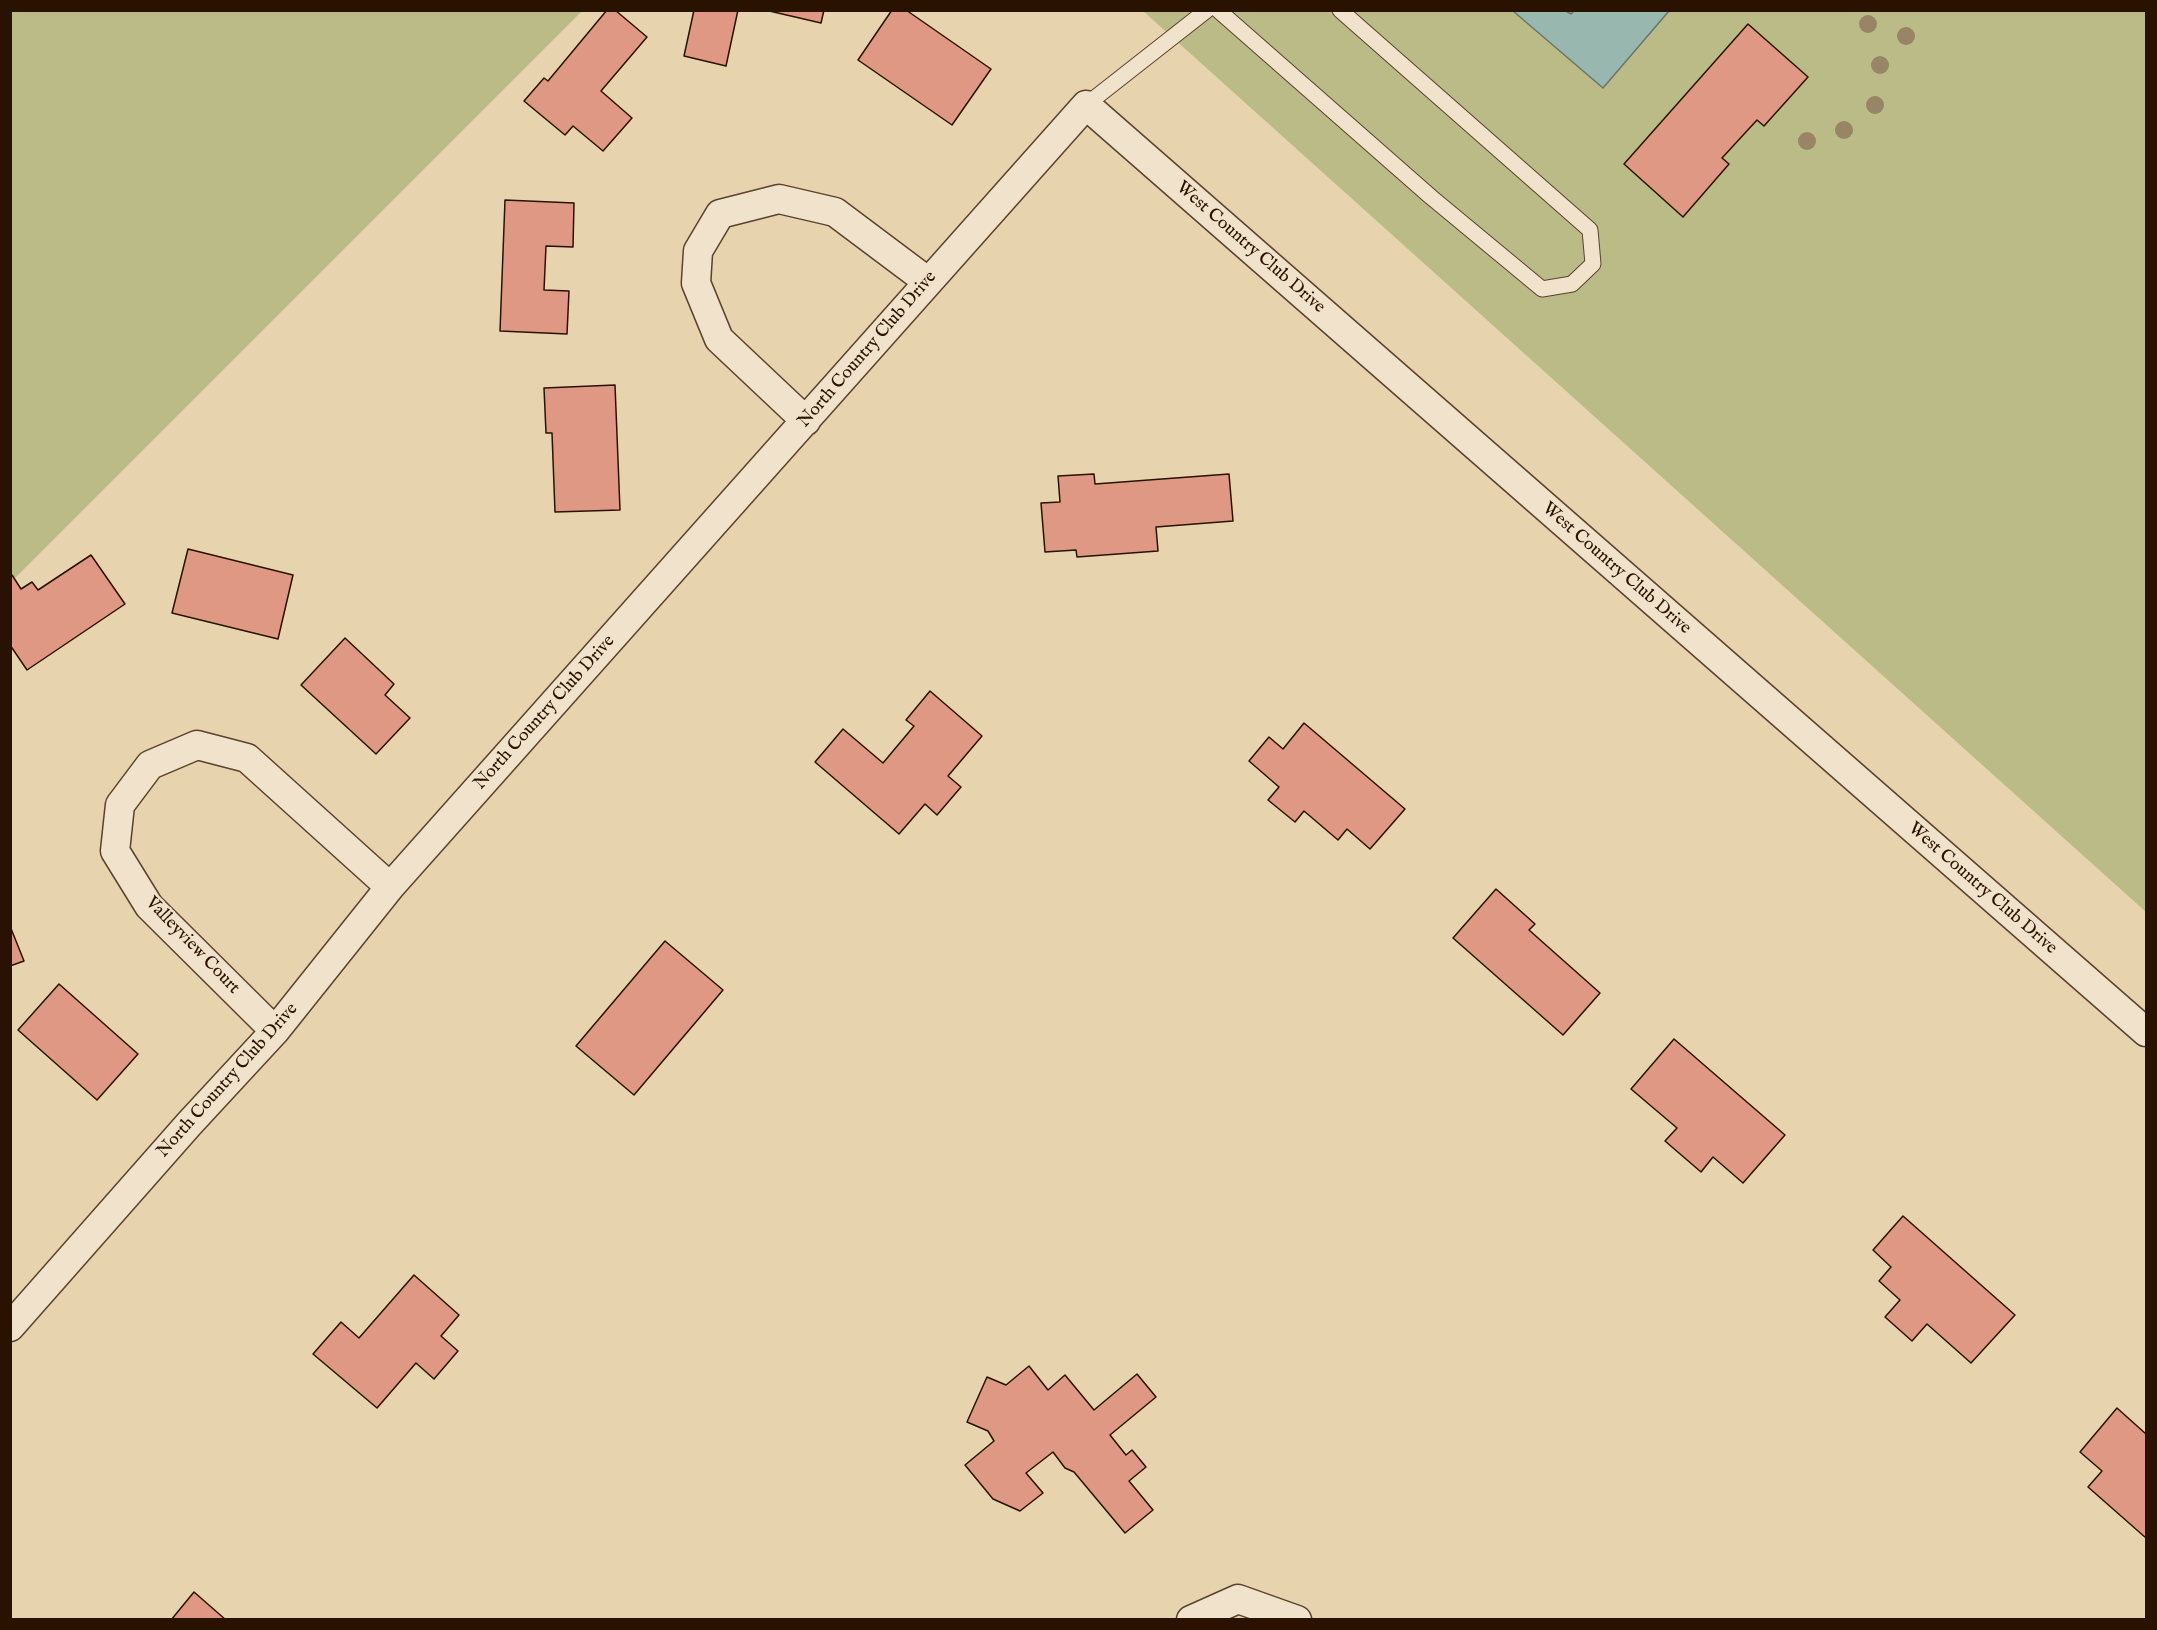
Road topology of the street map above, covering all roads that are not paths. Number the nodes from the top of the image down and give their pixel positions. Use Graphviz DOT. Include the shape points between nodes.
graph roads {
  1 [pos="1207,10"];
  2 [pos="1218,10"];
  3 [pos="1340,10"];
  4 [pos="1086,105"];
  5 [pos="927,281"];
  6 [pos="806,421"];
  7 [pos="390,887"];
  8 [pos="275,1031"];
  9 [pos="2146,1032"];
  10 [pos="10,1327"];
  11 [pos="1191,1620"];
  12 [pos="1297,1620"];
  1 -- 4 [label="lane"];
  2 -- 3 [label="lane" via="1542,289 1572,284 1593,264 1590,230"];
  4 -- 5 [label="street, North Country Club Drive"];
  4 -- 9 [label="street, West Country Club Drive"];
  5 -- 6 [label="street, North Country Club Drive"];
  5 -- 6 [label="street" via="835,212 779,199 720,214 698,251 696,284 715,330 719,339"];
  6 -- 7 [label="street, North Country Club Drive"];
  7 -- 8 [label="street, North Country Club Drive"];
  7 -- 8 [label="street, Valleyview Court" via="248,758 197,745 150,765 120,805 116,851 149,906"];
  8 -- 10 [label="street, North Country Club Drive"];
  11 -- 12 [label="street" via="1238,1599"];
}
